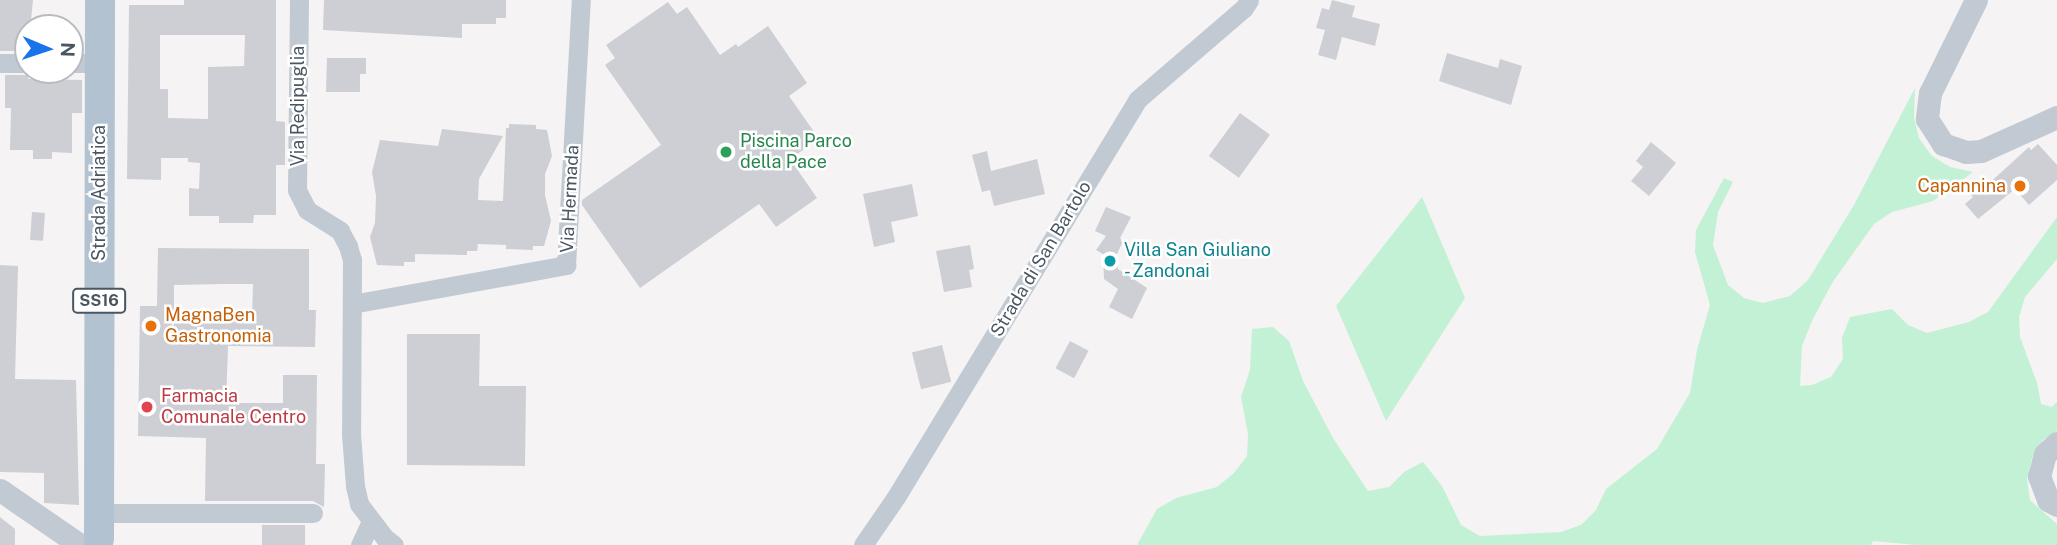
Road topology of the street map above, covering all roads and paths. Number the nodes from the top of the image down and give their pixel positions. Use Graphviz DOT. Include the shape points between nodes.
graph roads {
  1 [pos="100,0"];
  2 [pos="299,0"];
  3 [pos="581,0"];
  4 [pos="1249,0"];
  5 [pos="1976,0"];
  6 [pos="85,63"];
  7 [pos="2057,117"];
  8 [pos="352,304"];
  9 [pos="2057,443"];
  10 [pos="0,490"];
  11 [pos="2057,505"];
  12 [pos="313,513"];
  13 [pos="371,522"];
  14 [pos="95,537"];
  15 [pos="359,545"];
  16 [pos="394,545"];
  17 [pos="863,545"];
  1 -- 6 [label="main road, Strada Adriatica / SS16"];
  2 -- 8 [label="street, Via Redipuglia" via="297,190 307,210 345,238 352,260"];
  3 -- 8 [label="street, Via Hermada" via="566,265"];
  4 -- 17 [label="street, Strada di San Bartolo" via="1137,100"];
  5 -- 7 [label="street" via="1930,93 1927,120 1943,144 1966,152 1981,151"];
  6 -- 14 [label="main road, Strada Adriatica / SS16"];
  8 -- 13 [label="street" via="352,464 359,504"];
  9 -- 11 [label="street" via="2045,454 2039,476 2048,500"];
  10 -- 14 [label="street"];
  12 -- 14 [label="street"];
  13 -- 15 [label="street"];
  13 -- 16 [label="street"];
}
